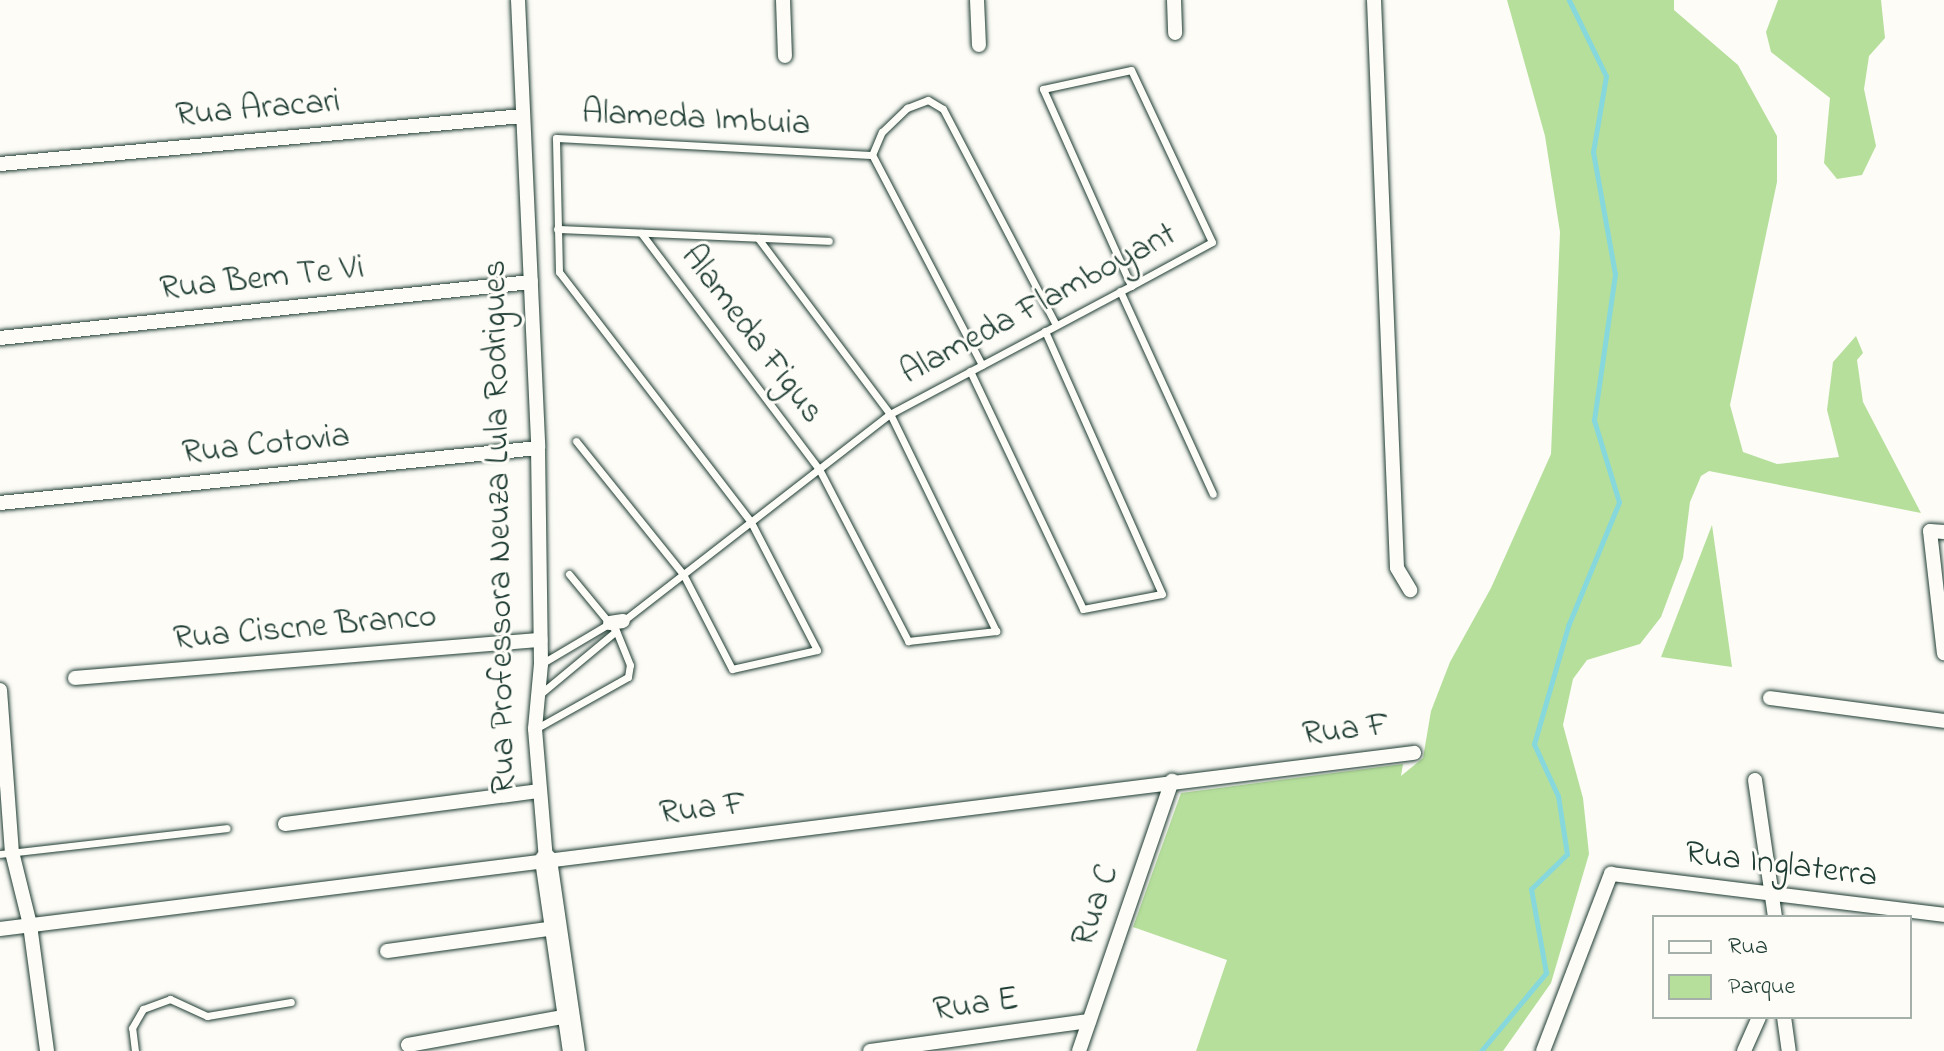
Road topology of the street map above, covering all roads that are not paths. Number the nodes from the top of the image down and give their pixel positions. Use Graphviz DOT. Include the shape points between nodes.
graph roads {
  1 [pos="518,0"];
  2 [pos="783,0"];
  3 [pos="977,0"];
  4 [pos="1174,0"];
  5 [pos="1374,0"];
  6 [pos="1175,33"];
  7 [pos="979,45"];
  8 [pos="785,56"];
  9 [pos="522,116"];
  10 [pos="872,155"];
  11 [pos="0,164"];
  12 [pos="557,229"];
  13 [pos="641,233"];
  14 [pos="758,238"];
  15 [pos="829,241"];
  16 [pos="531,282"];
  17 [pos="1131,286"];
  18 [pos="1120,291"];
  19 [pos="1056,325"];
  20 [pos="1045,331"];
  21 [pos="0,338"];
  22 [pos="982,365"];
  23 [pos="970,371"];
  24 [pos="890,414"];
  25 [pos="576,441"];
  26 [pos="538,448"];
  27 [pos="819,469"];
  28 [pos="1213,494"];
  29 [pos="0,503"];
  30 [pos="751,522"];
  31 [pos="1937,532"];
  32 [pos="569,574"];
  33 [pos="683,574"];
  34 [pos="1410,590"];
  35 [pos="616,625"];
  36 [pos="540,640"];
  37 [pos="1944,653"];
  38 [pos="541,664"];
  39 [pos="75,678"];
  40 [pos="0,690"];
  41 [pos="537,696"];
  42 [pos="1770,698"];
  43 [pos="1944,721"];
  44 [pos="535,729"];
  45 [pos="1414,753"];
  46 [pos="3,770"];
  47 [pos="1755,780"];
  48 [pos="1172,781"];
  49 [pos="538,791"];
  50 [pos="285,824"];
  51 [pos="227,828"];
  52 [pos="6,853"];
  53 [pos="546,860"];
  54 [pos="1773,897"];
  55 [pos="1775,915"];
  56 [pos="1944,915"];
  57 [pos="30,925"];
  58 [pos="555,928"];
  59 [pos="0,929"];
  60 [pos="387,951"];
  61 [pos="291,1002"];
  62 [pos="567,1016"];
  63 [pos="1758,1019"];
  64 [pos="1784,1019"];
  65 [pos="1089,1021"];
  66 [pos="408,1045"];
  67 [pos="47,1051"];
  68 [pos="135,1051"];
  69 [pos="574,1051"];
  70 [pos="870,1051"];
  71 [pos="1079,1051"];
  72 [pos="1543,1051"];
  73 [pos="1744,1051"];
  74 [pos="1789,1051"];
  1 -- 9 [label="street, Rua Professora Neuza Lula Rodrigues"];
  2 -- 8 [label="street"];
  3 -- 7 [label="street"];
  4 -- 6 [label="street"];
  5 -- 34 [label="street" via="1397,568"];
  9 -- 11 [label="street, Rua Aracari"];
  9 -- 16 [label="street, Rua Professora Neuza Lula Rodrigues"];
  10 -- 12 [label="lane, Alameda Imbuia" via="556,138"];
  10 -- 19 [label="lane" via="882,132 907,108 928,100 943,109"];
  10 -- 22 [label="lane"];
  12 -- 13 [label="lane"];
  12 -- 30 [label="lane, Alameda Imbuia" via="559,272"];
  13 -- 14 [label="lane"];
  13 -- 27 [label="lane, Alameda Figus"];
  14 -- 15 [label="lane"];
  14 -- 24 [label="lane"];
  16 -- 21 [label="street, Rua Bem Te Vi"];
  16 -- 26 [label="street, Rua Professora Neuza Lula Rodrigues"];
  17 -- 17 [label="lane, Alameda Flamboyant" via="1212,242 1131,70 1043,89"];
  17 -- 18 [label="lane, Alameda Flamboyant"];
  18 -- 19 [label="lane, Alameda Flamboyant"];
  18 -- 28 [label="lane"];
  19 -- 20 [label="lane, Alameda Flamboyant"];
  20 -- 22 [label="lane, Alameda Flamboyant"];
  20 -- 23 [label="lane" via="1162,594 1083,609"];
  22 -- 23 [label="lane, Alameda Flamboyant"];
  23 -- 24 [label="lane, Alameda Flamboyant"];
  24 -- 27 [label="lane, Alameda Flamboyant"];
  24 -- 27 [label="lane, Alameda Figus" via="996,631 908,641"];
  25 -- 33 [label="lane"];
  26 -- 29 [label="street, Rua Cotovia"];
  26 -- 36 [label="street, Rua Professora Neuza Lula Rodrigues"];
  27 -- 30 [label="lane, Alameda Flamboyant"];
  30 -- 33 [label="lane, Alameda Flamboyant"];
  30 -- 33 [label="lane" via="817,650 732,669"];
  31 -- 37 [label="street"];
  32 -- 35 [label="lane"];
  33 -- 35 [label="lane, Alameda Flamboyant"];
  35 -- 38 [label="lane"];
  35 -- 41 [label="lane"];
  35 -- 44 [label="lane" via="630,665 628,677"];
  36 -- 38 [label="street, Rua Professora Neuza Lula Rodrigues"];
  36 -- 39 [label="street, Rua Ciscne Branco"];
  38 -- 41 [label="street, Rua Professora Neuza Lula Rodrigues"];
  40 -- 46 [label="street"];
  41 -- 44 [label="street, Rua Professora Neuza Lula Rodrigues"];
  42 -- 43 [label="street"];
  44 -- 49 [label="street, Rua Professora Neuza Lula Rodrigues"];
  45 -- 48 [label="street, Rua F"];
  46 -- 52 [label="street"];
  47 -- 54 [label="street"];
  48 -- 53 [label="street, Rua F"];
  48 -- 65 [label="street, Rua C"];
  49 -- 50 [label="street"];
  49 -- 53 [label="street, Rua Professora Neuza Lula Rodrigues"];
  51 -- 52 [label="lane"];
  52 -- 57 [label="street"];
  53 -- 57 [label="street, Rua F"];
  53 -- 58 [label="street, Rua Professora Neuza Lula Rodrigues"];
  54 -- 55 [label="street"];
  54 -- 56 [label="street, Rua Inglaterra"];
  54 -- 72 [label="street, Rua Inglaterra" via="1611,874"];
  57 -- 59 [label="street, Rua F"];
  57 -- 67 [label="street"];
  58 -- 60 [label="street"];
  58 -- 62 [label="street, Rua Professora Neuza Lula Rodrigues"];
  61 -- 68 [label="lane" via="207,1016 170,999 143,1009 132,1028"];
  62 -- 66 [label="street"];
  62 -- 69 [label="street, Rua Professora Neuza Lula Rodrigues"];
  63 -- 73 [label="street"];
  64 -- 74 [label="street"];
  65 -- 70 [label="street, Rua E"];
  65 -- 71 [label="street, Rua C"];
}
